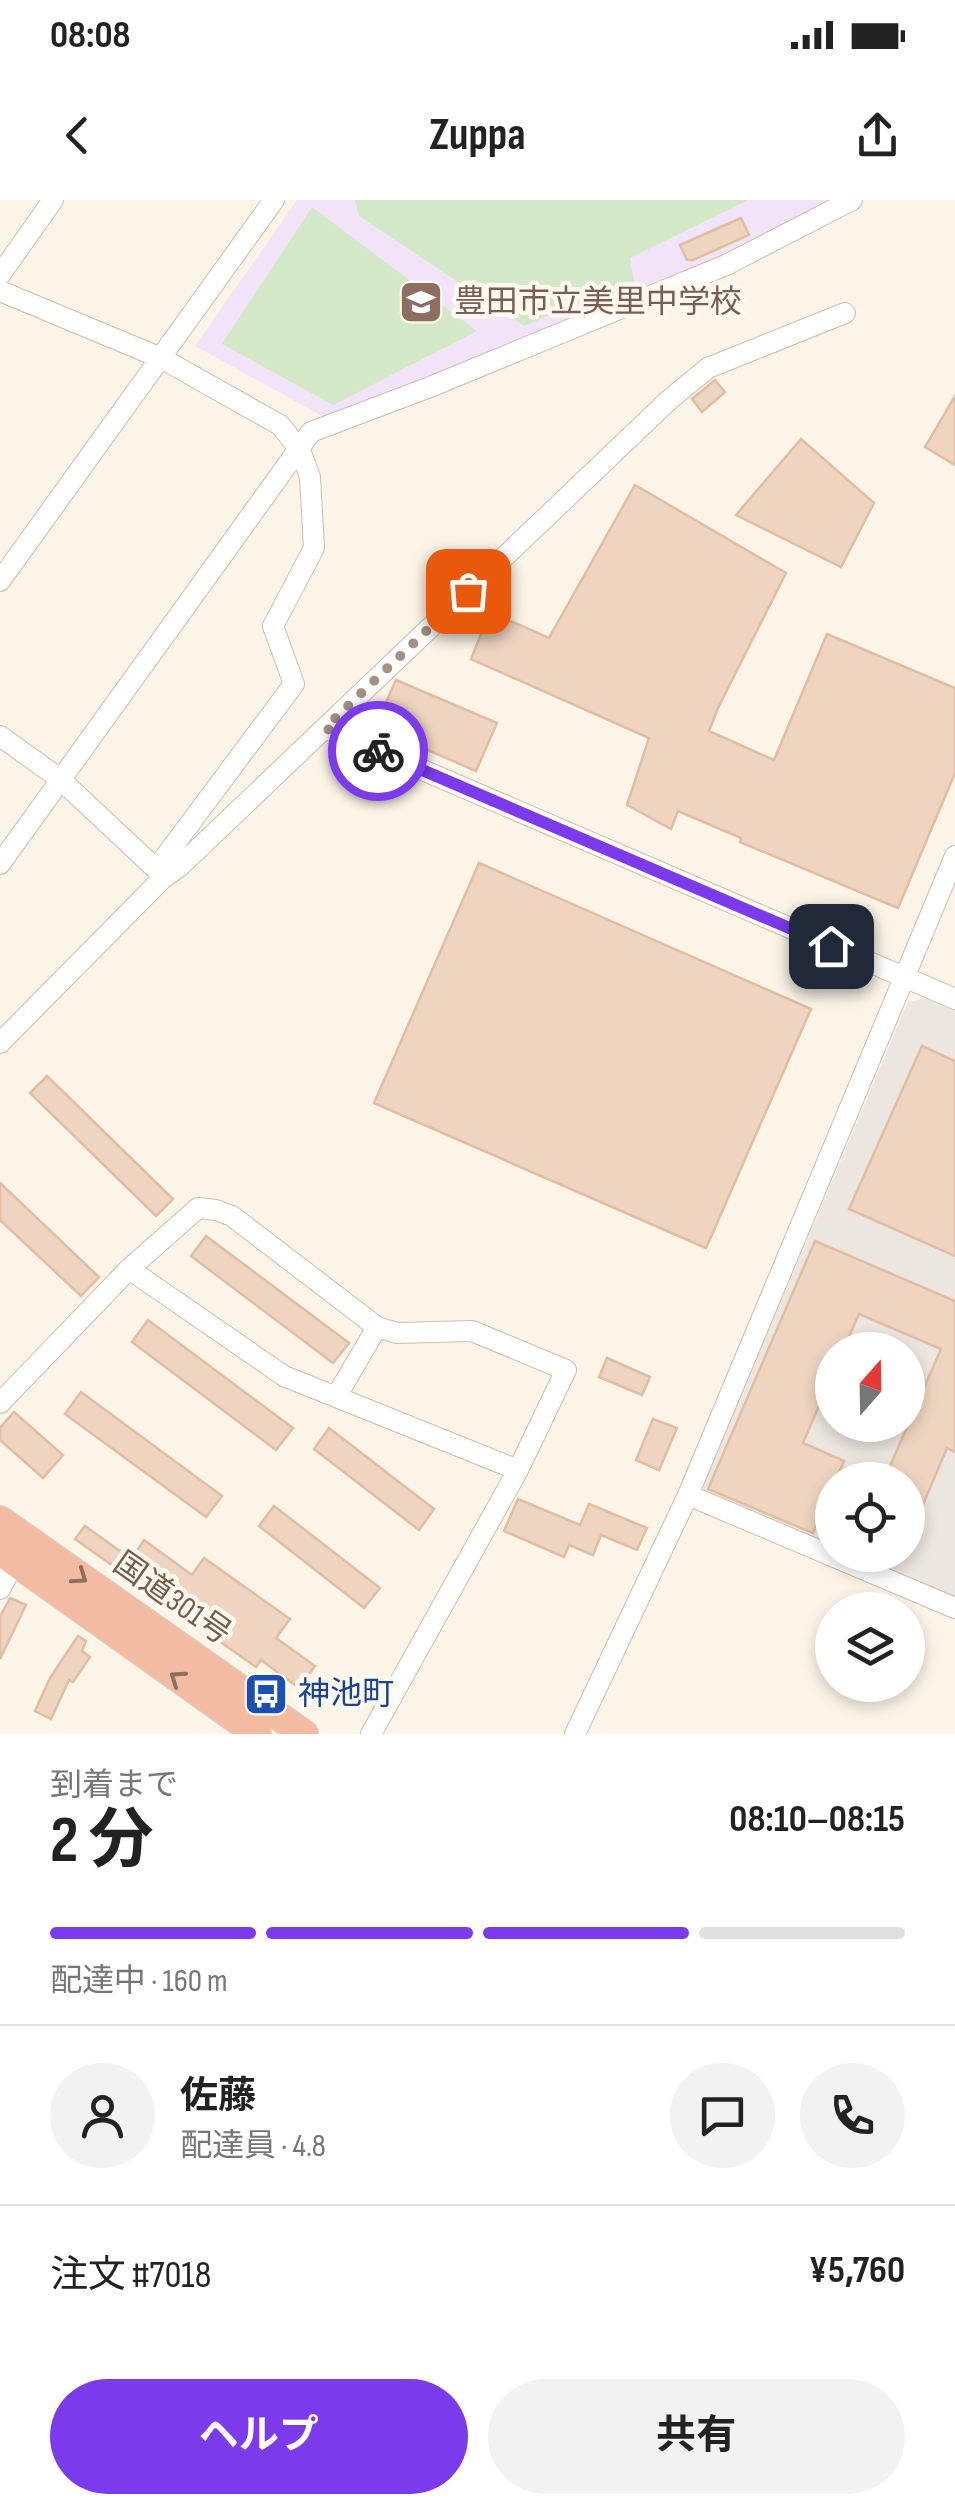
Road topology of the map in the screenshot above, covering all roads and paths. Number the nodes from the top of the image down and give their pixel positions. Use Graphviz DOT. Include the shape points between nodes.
graph roads {
  1 [pos="274,200"];
  2 [pos="852,200"];
  3 [pos="45,202"];
  4 [pos="0,275"];
  5 [pos="0,291"];
  6 [pos="845,313"];
  7 [pos="160,358"];
  8 [pos="300,450"];
  9 [pos="0,581"];
  10 [pos="325,728"];
  11 [pos="0,736"];
  12 [pos="60,778"];
  13 [pos="955,856"];
  14 [pos="0,864"];
  15 [pos="159,874"];
  16 [pos="904,978"];
  17 [pos="955,999"];
  18 [pos="0,1043"];
  19 [pos="130,1269"];
  20 [pos="377,1328"];
  21 [pos="336,1397"];
  22 [pos="0,1403"];
  23 [pos="518,1470"];
  24 [pos="688,1496"];
  25 [pos="0,1520"];
  26 [pos="7,1557"];
  27 [pos="0,1589"];
  28 [pos="955,1608"];
  29 [pos="257,1734"];
  30 [pos="304,1734"];
  31 [pos="371,1734"];
  32 [pos="575,1734"];
  1 -- 7 [label="street"];
  2 -- 8 [label="street" via="726,264 312,432"];
  3 -- 4 [label="street"];
  5 -- 7 [label="street"];
  6 -- 10 [label="street" via="708,368"];
  7 -- 8 [label="street" via="280,425"];
  7 -- 9 [label="street"];
  8 -- 12 [label="street"];
  8 -- 15 [label="street" via="310,478 314,548 273,626 294,684"];
  10 -- 15 [label="street" via="180,866"];
  10 -- 16 [label="street"];
  11 -- 12 [label="street"];
  12 -- 14 [label="street"];
  12 -- 15 [label="street"];
  13 -- 16 [label="street"];
  15 -- 18 [label="street"];
  16 -- 17 [label="street"];
  16 -- 24 [label="street"];
  19 -- 20 [label="street" via="198,1208 216,1210"];
  19 -- 21 [label="street" via="284,1376"];
  19 -- 22 [label="street"];
  20 -- 21 [label="street"];
  20 -- 23 [label="street" via="472,1330 566,1370"];
  21 -- 23 [label="street"];
  23 -- 31 [label="street"];
  24 -- 28 [label="street"];
  24 -- 32 [label="street"];
  25 -- 30 [label="highway, 国道301号, one-way"];
  26 -- 27 [label="street"];
  29 -- 26 [label="highway, 国道301号, one-way"];
}
